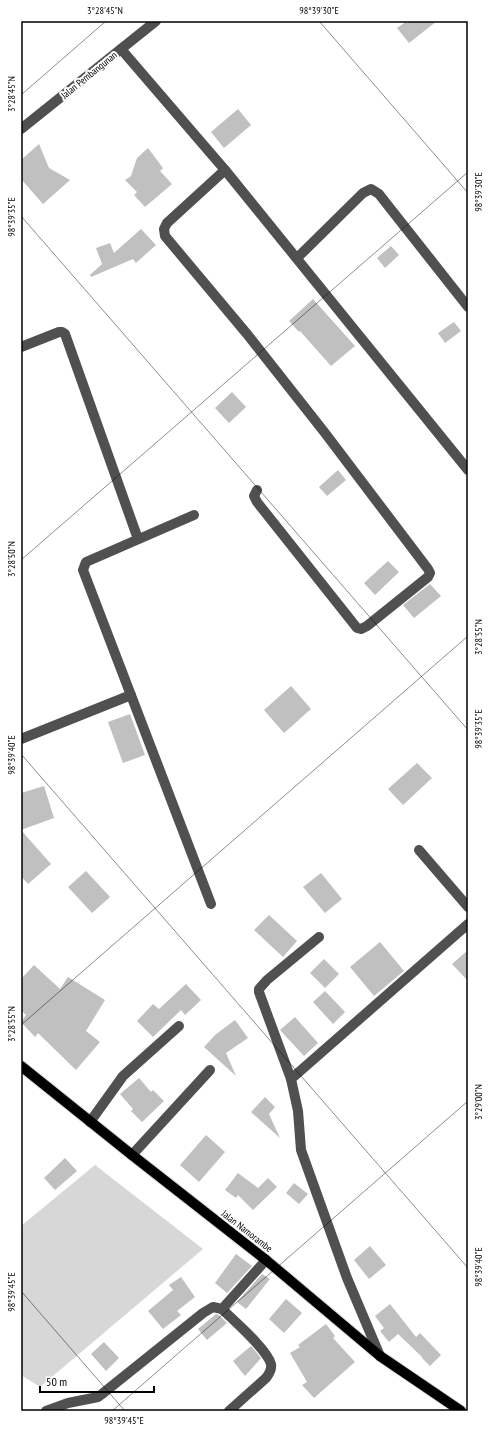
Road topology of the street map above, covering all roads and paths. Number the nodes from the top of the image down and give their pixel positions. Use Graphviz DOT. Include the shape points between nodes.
graph roads {
  1 [pos="156,21"];
  2 [pos="121,49"];
  3 [pos="21,129"];
  4 [pos="225,170"];
  5 [pos="297,258"];
  6 [pos="468,307"];
  7 [pos="21,347"];
  8 [pos="468,470"];
  9 [pos="257,490"];
  10 [pos="194,515"];
  11 [pos="138,539"];
  12 [pos="131,695"];
  13 [pos="21,739"];
  14 [pos="419,850"];
  15 [pos="212,904"];
  16 [pos="468,907"];
  17 [pos="468,924"];
  18 [pos="319,937"];
  19 [pos="180,1026"];
  20 [pos="21,1066"];
  21 [pos="210,1070"];
  22 [pos="291,1079"];
  23 [pos="90,1122"];
  24 [pos="132,1155"];
  25 [pos="266,1260"];
  26 [pos="222,1310"];
  27 [pos="380,1356"];
  28 [pos="46,1411"];
  29 [pos="228,1411"];
  30 [pos="461,1411"];
  1 -- 2 [label="street, Jalan Pembangunan"];
  2 -- 3 [label="street, Jalan Pembangunan"];
  2 -- 4 [label="street"];
  4 -- 5 [label="street"];
  4 -- 9 [label="street" via="167,223 164,229 165,236 325,433 430,573 367,626 357,628 257,502 254,496"];
  5 -- 6 [label="street" via="362,193 371,189 379,194"];
  5 -- 8 [label="street"];
  7 -- 11 [label="street" via="59,332 65,334"];
  10 -- 11 [label="street"];
  11 -- 12 [label="street" via="86,562 83,570"];
  12 -- 13 [label="street"];
  12 -- 15 [label="street"];
  14 -- 16 [label="street"];
  17 -- 22 [label="street"];
  18 -- 22 [label="street" via="259,989"];
  19 -- 23 [label="street" via="123,1076"];
  20 -- 23 [label="main road, Jalan Namorambe"];
  21 -- 24 [label="street"];
  22 -- 27 [label="street" via="301,1150 347,1278"];
  23 -- 24 [label="main road, Jalan Namorambe"];
  24 -- 25 [label="main road, Jalan Namorambe"];
  25 -- 26 [label="street"];
  25 -- 27 [label="main road, Jalan Namorambe"];
  26 -- 28 [label="street" via="213,1307 203,1313 98,1397 68,1403"];
  26 -- 29 [label="street" via="265,1352 271,1364 270,1373 266,1378"];
  27 -- 30 [label="main road, Jalan Namorambe"];
}
